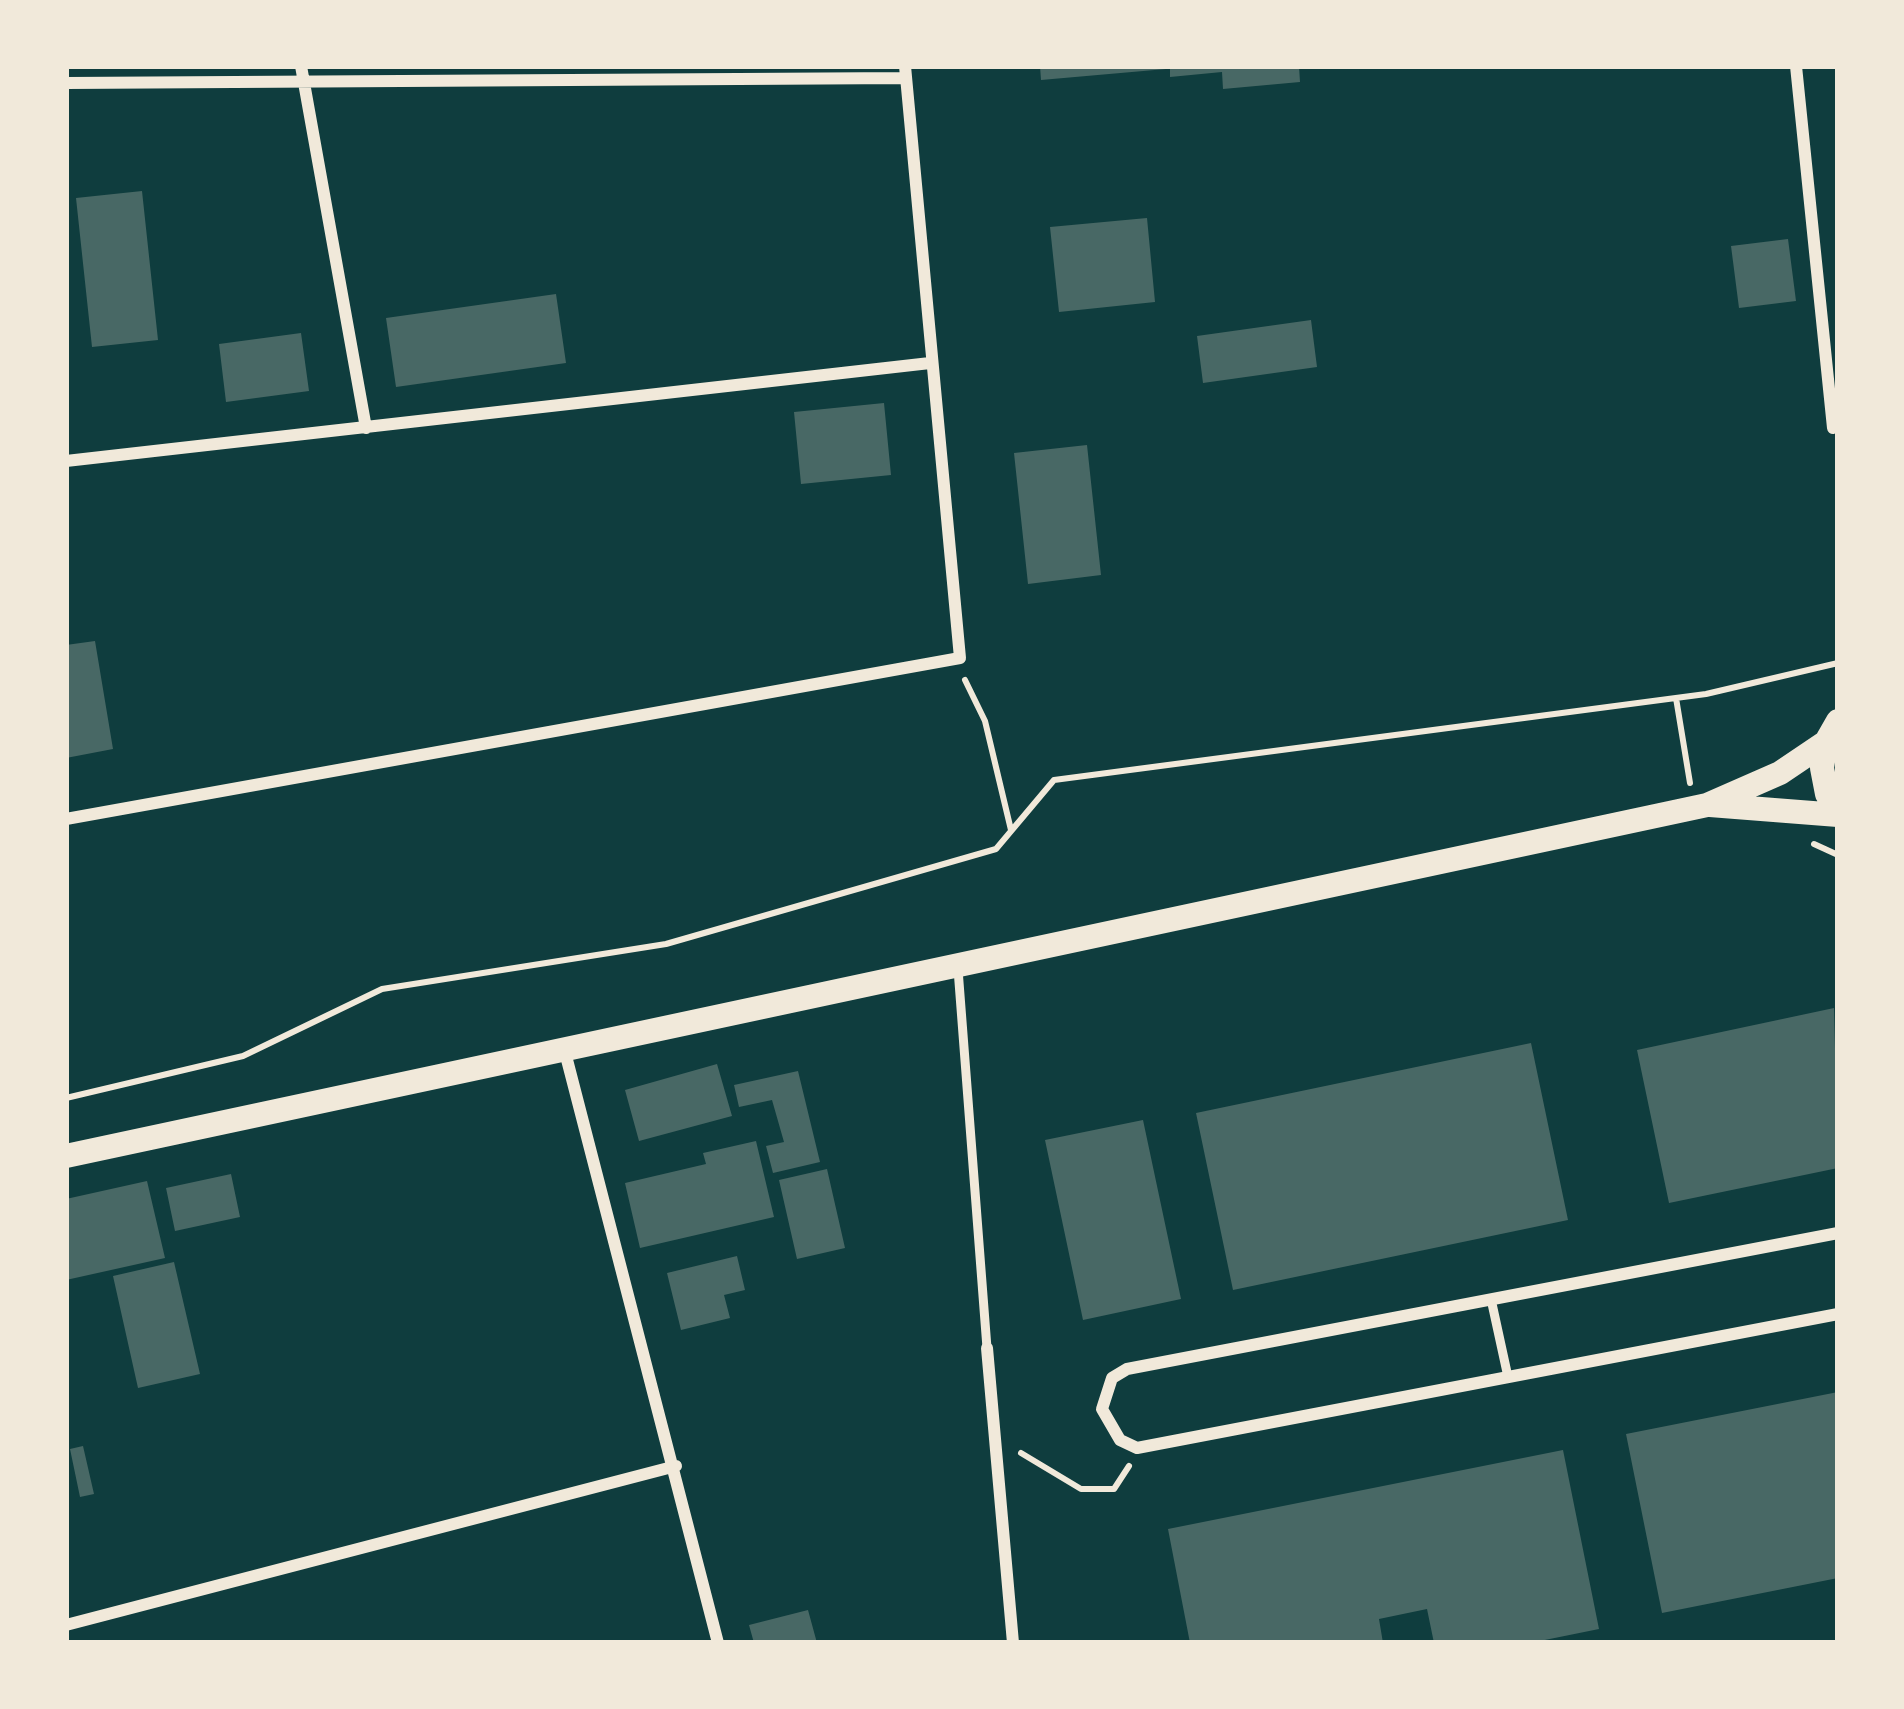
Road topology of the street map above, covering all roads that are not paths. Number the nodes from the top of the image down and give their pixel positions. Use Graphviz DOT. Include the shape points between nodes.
graph roads {
  1 [pos="301,66"];
  2 [pos="1796,66"];
  3 [pos="905,72"];
  4 [pos="303,81"];
  5 [pos="66,83"];
  6 [pos="930,364"];
  7 [pos="366,428"];
  8 [pos="1833,428"];
  9 [pos="66,461"];
  10 [pos="1832,731"];
  11 [pos="1701,807"];
  12 [pos="1838,812"];
  13 [pos="66,819"];
  14 [pos="958,964"];
  15 [pos="566,1052"];
  16 [pos="66,1156"];
  17 [pos="1838,1233"];
  18 [pos="1491,1300"];
  19 [pos="1838,1314"];
  20 [pos="987,1348"];
  21 [pos="1508,1378"];
  22 [pos="676,1466"];
  23 [pos="66,1625"];
  24 [pos="718,1643"];
  25 [pos="1013,1643"];
  1 -- 4 [label="street"];
  2 -- 8 [label="street"];
  3 -- 4 [label="street"];
  3 -- 6 [label="street"];
  4 -- 5 [label="street"];
  4 -- 7 [label="street"];
  6 -- 7 [label="street"];
  6 -- 13 [label="street" via="960,658"];
  7 -- 9 [label="street"];
  10 -- 11 [label="main road" via="1780,773"];
  10 -- 12 [label="main road" via="1822,768"];
  11 -- 12 [label="main road"];
  11 -- 14 [label="main road"];
  14 -- 15 [label="main road"];
  14 -- 20 [label="lane"];
  15 -- 16 [label="main road"];
  15 -- 22 [label="street"];
  17 -- 18 [label="street"];
  18 -- 21 [label="lane"];
  18 -- 21 [label="street" via="1127,1369 1112,1378 1102,1409 1120,1440 1137,1448"];
  19 -- 21 [label="street"];
  20 -- 25 [label="street"];
  22 -- 23 [label="street"];
  22 -- 24 [label="street"];
}
